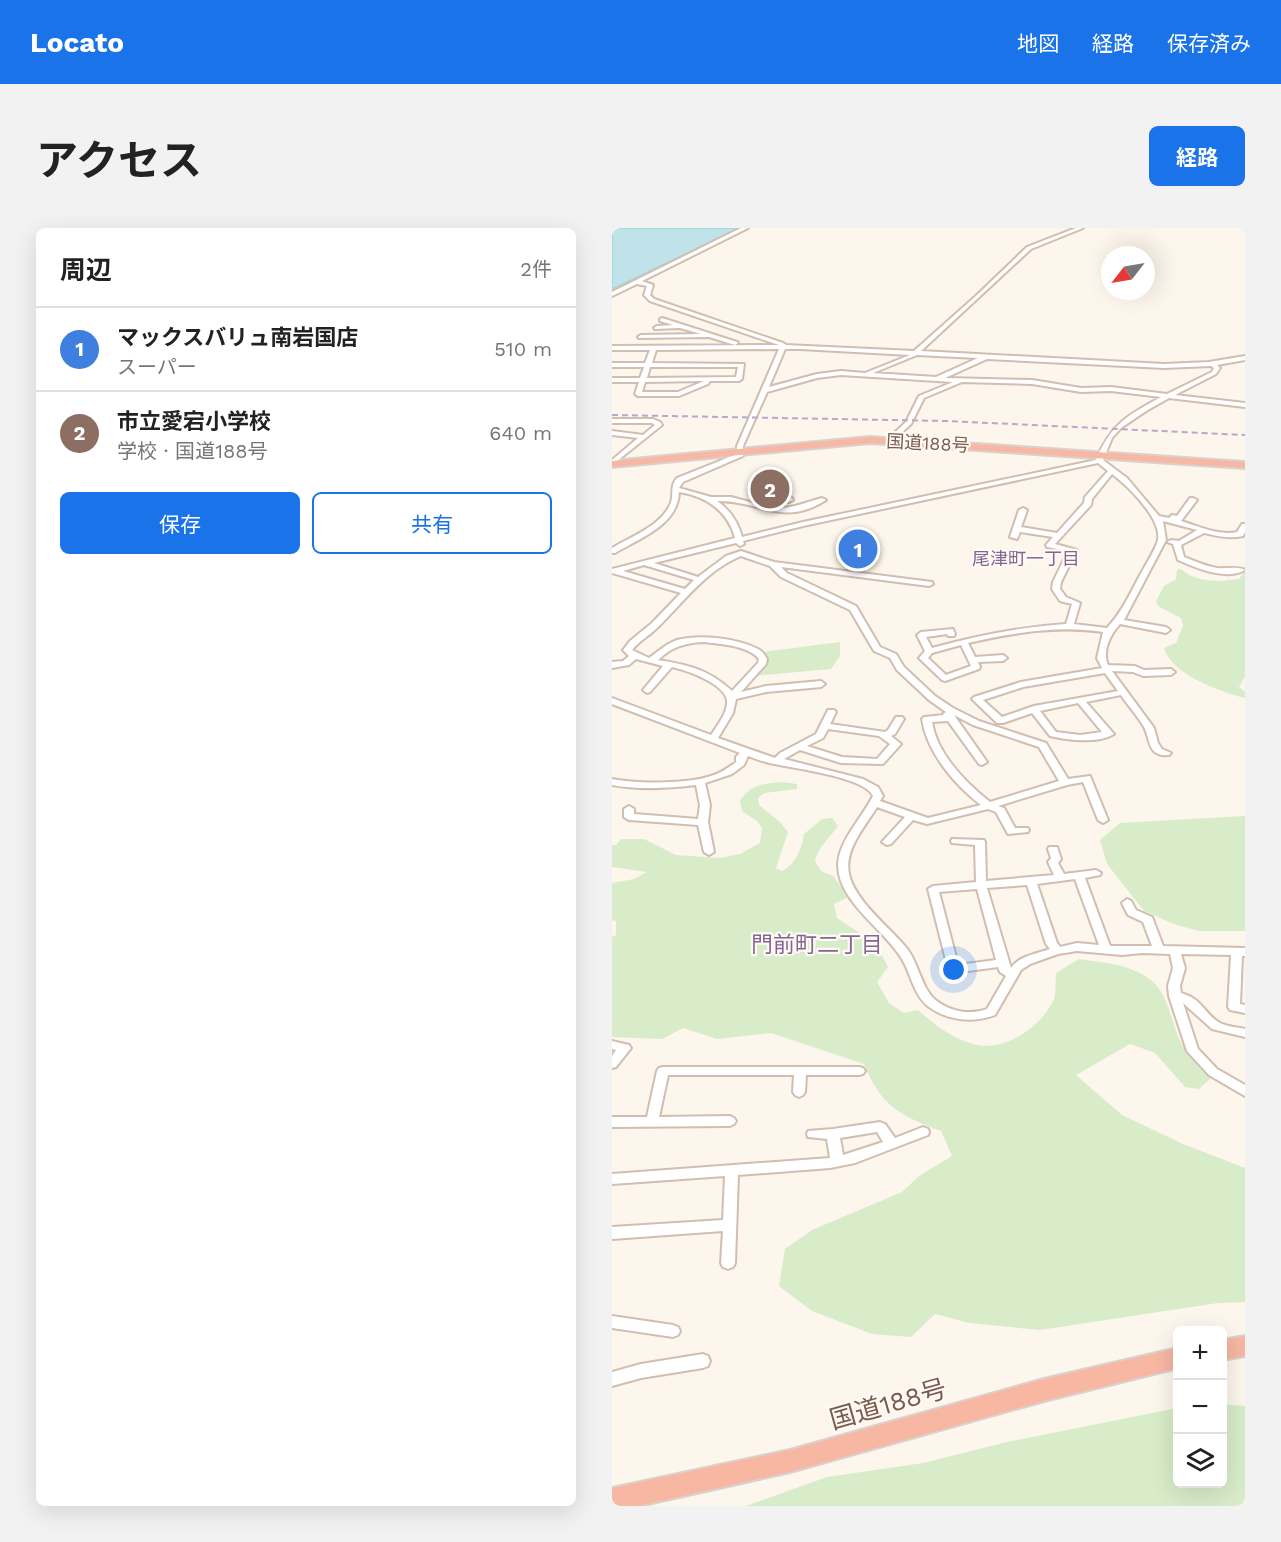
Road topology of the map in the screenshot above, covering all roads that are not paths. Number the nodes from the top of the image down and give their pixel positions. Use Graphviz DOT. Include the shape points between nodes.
graph roads {
  1 [pos="745,228"];
  2 [pos="1080,228"];
  3 [pos="638,282"];
  4 [pos="612,294"];
  5 [pos="662,320"];
  6 [pos="669,322"];
  7 [pos="684,326"];
  8 [pos="657,328"];
  9 [pos="714,336"];
  10 [pos="641,337"];
  11 [pos="736,346"];
  12 [pos="783,346"];
  13 [pos="654,347"];
  14 [pos="612,348"];
  15 [pos="622,348"];
  16 [pos="917,351"];
  17 [pos="989,356"];
  18 [pos="1245,358"];
  19 [pos="1213,364"];
  20 [pos="612,365"];
  21 [pos="649,365"];
  22 [pos="865,374"];
  23 [pos="937,379"];
  24 [pos="612,380"];
  25 [pos="643,380"];
  26 [pos="708,380"];
  27 [pos="960,381"];
  28 [pos="765,390"];
  29 [pos="1167,396"];
  30 [pos="1245,405"];
  31 [pos="612,421"];
  32 [pos="612,433"];
  33 [pos="644,437"];
  34 [pos="894,440"];
  35 [pos="741,451"];
  36 [pos="612,453"];
  37 [pos="621,454"];
  38 [pos="1100,458"];
  39 [pos="612,464"];
  40 [pos="1245,465"];
  41 [pos="1112,470"];
  42 [pos="675,489"];
  43 [pos="711,499"];
  44 [pos="789,500"];
  45 [pos="1192,500"];
  46 [pos="760,505"];
  47 [pos="883,507"];
  48 [pos="1023,510"];
  49 [pos="841,516"];
  50 [pos="889,516"];
  51 [pos="1155,516"];
  52 [pos="1245,526"];
  53 [pos="1203,530"];
  54 [pos="1058,535"];
  55 [pos="739,538"];
  56 [pos="1162,540"];
  57 [pos="1176,543"];
  58 [pos="612,551"];
  59 [pos="741,553"];
  60 [pos="645,563"];
  61 [pos="773,564"];
  62 [pos="1241,570"];
  63 [pos="613,571"];
  64 [pos="701,580"];
  65 [pos="929,584"];
  66 [pos="687,592"];
  67 [pos="1118,621"];
  68 [pos="1068,627"];
  69 [pos="1166,630"];
  70 [pos="1109,631"];
  71 [pos="951,634"];
  72 [pos="963,641"];
  73 [pos="928,651"];
  74 [pos="635,656"];
  75 [pos="1003,658"];
  76 [pos="652,660"];
  77 [pos="973,660"];
  78 [pos="670,664"];
  79 [pos="612,665"];
  80 [pos="1107,669"];
  81 [pos="1172,672"];
  82 [pos="821,684"];
  83 [pos="647,690"];
  84 [pos="1124,692"];
  85 [pos="731,697"];
  86 [pos="612,700"];
  87 [pos="1080,700"];
  88 [pos="1034,710"];
  89 [pos="831,712"];
  90 [pos="948,713"];
  91 [pos="899,719"];
  92 [pos="825,726"];
  93 [pos="886,735"];
  94 [pos="712,739"];
  95 [pos="799,747"];
  96 [pos="747,752"];
  97 [pos="1166,753"];
  98 [pos="777,762"];
  99 [pos="982,762"];
  100 [pos="612,782"];
  101 [pos="700,782"];
  102 [pos="1065,782"];
  103 [pos="875,803"];
  104 [pos="988,805"];
  105 [pos="629,809"];
  106 [pos="909,817"];
  107 [pos="1103,820"];
  108 [pos="703,822"];
  109 [pos="1024,830"];
  110 [pos="956,841"];
  111 [pos="887,842"];
  112 [pos="1053,849"];
  113 [pos="709,852"];
  114 [pos="1096,873"];
  115 [pos="1079,875"];
  116 [pos="1060,877"];
  117 [pos="1031,881"];
  118 [pos="981,885"];
  119 [pos="1127,903"];
  120 [pos="1159,949"];
  121 [pos="1104,950"];
  122 [pos="1174,950"];
  123 [pos="1057,951"];
  124 [pos="1240,952"];
  125 [pos="1002,963"];
  126 [pos="1013,976"];
  127 [pos="1175,996"];
  128 [pos="1245,1010"];
  129 [pos="1245,1033"];
  130 [pos="612,1046"];
  131 [pos="612,1064"];
  132 [pos="800,1071"];
  133 [pos="859,1071"];
  134 [pos="1245,1091"];
  135 [pos="799,1092"];
  136 [pos="730,1121"];
  137 [pos="612,1122"];
  138 [pos="652,1122"];
  139 [pos="923,1132"];
  140 [pos="813,1134"];
  141 [pos="833,1134"];
  142 [pos="892,1144"];
  143 [pos="838,1161"];
  144 [pos="732,1170"];
  145 [pos="612,1179"];
  146 [pos="730,1225"];
  147 [pos="612,1233"];
  148 [pos="728,1263"];
  149 [pos="612,1322"];
  150 [pos="673,1331"];
  151 [pos="1245,1346"];
  152 [pos="1227,1349"];
  153 [pos="1173,1359"];
  154 [pos="703,1361"];
  155 [pos="612,1379"];
  156 [pos="612,1500"];
  1 -- 3 [label="street"];
  2 -- 16 [label="street" via="1029,248"];
  3 -- 4 [label="street"];
  3 -- 12 [label="street" via="650,285 647,295 652,300"];
  5 -- 6 [label="street"];
  6 -- 7 [label="street"];
  6 -- 8 [label="street"];
  7 -- 8 [label="street"];
  7 -- 9 [label="street"];
  8 -- 10 [label="street"];
  9 -- 10 [label="street"];
  9 -- 11 [label="street"];
  10 -- 15 [label="street"];
  11 -- 12 [label="street"];
  11 -- 13 [label="street"];
  12 -- 16 [label="street"];
  12 -- 28 [label="street"];
  13 -- 15 [label="street"];
  13 -- 21 [label="street"];
  14 -- 15 [label="street"];
  16 -- 17 [label="street"];
  16 -- 22 [label="street"];
  17 -- 19 [label="street" via="1164,366"];
  17 -- 23 [label="street"];
  18 -- 19 [label="street"];
  19 -- 29 [label="street" via="1217,368 1214,373"];
  20 -- 21 [label="street"];
  21 -- 25 [label="street"];
  21 -- 26 [label="street" via="742,365 739,379"];
  22 -- 23 [label="street"];
  22 -- 28 [label="street" via="828,374"];
  23 -- 27 [label="street"];
  24 -- 25 [label="street"];
  25 -- 26 [label="street"];
  25 -- 26 [label="street" via="638,394 679,393"];
  27 -- 29 [label="street" via="1032,382"];
  27 -- 34 [label="street" via="921,397 909,423"];
  28 -- 35 [label="street"];
  29 -- 30 [label="street"];
  29 -- 38 [label="street" via="1114,431"];
  31 -- 33 [label="street" via="658,423"];
  32 -- 33 [label="street"];
  33 -- 37 [label="street"];
  34 -- 35 [label="highway, 国道188号"];
  34 -- 38 [label="highway, 国道188号"];
  35 -- 39 [label="highway, 国道188号"];
  35 -- 42 [label="street" via="733,460 680,480"];
  36 -- 37 [label="street"];
  37 -- 39 [label="street"];
  38 -- 40 [label="highway, 国道188号"];
  38 -- 41 [label="street"];
  38 -- 47 [label="street"];
  41 -- 51 [label="street"];
  41 -- 54 [label="street"];
  42 -- 43 [label="street"];
  42 -- 58 [label="street" via="675,503 661,524"];
  43 -- 46 [label="street" via="737,499"];
  43 -- 55 [label="street" via="733,520"];
  44 -- 46 [label="street" via="765,498"];
  45 -- 51 [label="street" via="1179,519"];
  46 -- 49 [label="street" via="788,510 820,497"];
  47 -- 49 [label="street"];
  47 -- 50 [label="street"];
  48 -- 54 [label="street" via="1015,533"];
  49 -- 55 [label="street"];
  51 -- 53 [label="street"];
  51 -- 56 [label="street"];
  52 -- 53 [label="street" via="1237,535"];
  53 -- 57 [label="street"];
  54 -- 68 [label="street" via="1050,545 1073,550 1056,589 1063,599 1077,603"];
  55 -- 59 [label="street"];
  55 -- 60 [label="street"];
  56 -- 57 [label="street"];
  56 -- 67 [label="street"];
  57 -- 62 [label="street" via="1181,558 1200,567 1213,572"];
  59 -- 61 [label="street"];
  59 -- 64 [label="street"];
  60 -- 63 [label="street"];
  60 -- 64 [label="street"];
  61 -- 65 [label="street"];
  61 -- 90 [label="street" via="784,576 853,608 877,650 893,656 900,668"];
  63 -- 66 [label="street"];
  64 -- 66 [label="street"];
  66 -- 74 [label="street" via="630,645 627,650"];
  67 -- 69 [label="street"];
  67 -- 70 [label="street"];
  68 -- 70 [label="street"];
  68 -- 72 [label="street" via="997,633"];
  70 -- 80 [label="street" via="1101,658"];
  71 -- 73 [label="street" via="921,634"];
  72 -- 73 [label="street"];
  72 -- 77 [label="street"];
  73 -- 77 [label="street" via="923,658 945,678 974,669"];
  74 -- 76 [label="street"];
  74 -- 79 [label="street" via="626,663"];
  75 -- 77 [label="street"];
  76 -- 78 [label="street"];
  76 -- 85 [label="street" via="670,646 690,641 719,641 758,651 762,664"];
  78 -- 83 [label="street"];
  78 -- 85 [label="street" via="710,678"];
  80 -- 81 [label="street"];
  80 -- 84 [label="street"];
  80 -- 88 [label="street" via="1022,685 976,699 1000,721"];
  82 -- 85 [label="street"];
  84 -- 87 [label="street"];
  84 -- 97 [label="street" via="1149,728 1153,744"];
  85 -- 94 [label="street" via="727,717"];
  86 -- 94 [label="street"];
  87 -- 88 [label="street"];
  87 -- 88 [label="street" via="1109,734 1080,738 1053,734"];
  89 -- 92 [label="street"];
  90 -- 99 [label="street"];
  90 -- 102 [label="street" via="1040,743"];
  90 -- 104 [label="street" via="927,719 927,730 951,771"];
  91 -- 93 [label="street"];
  92 -- 93 [label="street"];
  92 -- 95 [label="street" via="820,736"];
  93 -- 95 [label="street" via="896,744 880,762 841,760"];
  94 -- 96 [label="street"];
  95 -- 98 [label="street"];
  96 -- 98 [label="street"];
  96 -- 101 [label="street" via="732,771"];
  98 -- 103 [label="street" via="860,781 874,789 878,796"];
  100 -- 101 [label="street"];
  101 -- 108 [label="street" via="705,805"];
  102 -- 104 [label="street"];
  102 -- 107 [label="street" via="1088,778"];
  103 -- 106 [label="street"];
  103 -- 126 [label="street" via="844,857 843,873 847,884 912,964 928,999 957,1013 984,1015 991,1012"];
  104 -- 106 [label="street" via="927,821"];
  104 -- 109 [label="street" via="1000,810 1012,832"];
  105 -- 108 [label="street" via="629,817"];
  106 -- 111 [label="street"];
  108 -- 113 [label="street"];
  110 -- 118 [label="street" via="980,842"];
  112 -- 116 [label="street" via="1053,862"];
  114 -- 115 [label="street"];
  115 -- 116 [label="street"];
  115 -- 121 [label="street"];
  116 -- 117 [label="street"];
  117 -- 118 [label="street"];
  117 -- 123 [label="street"];
  118 -- 125 [label="street"];
  118 -- 125 [label="street" via="933,889 953,969"];
  119 -- 120 [label="street" via="1132,912 1148,920"];
  120 -- 121 [label="street"];
  120 -- 122 [label="street"];
  121 -- 123 [label="street" via="1077,947"];
  122 -- 124 [label="street"];
  122 -- 127 [label="street" via="1179,968 1173,986"];
  123 -- 126 [label="street" via="1026,961"];
  124 -- 128 [label="street" via="1234,1007"];
  125 -- 126 [label="street"];
  127 -- 129 [label="street" via="1202,1010 1213,1025"];
  127 -- 134 [label="street" via="1192,1051 1213,1072"];
  130 -- 131 [label="street" via="624,1048"];
  132 -- 133 [label="street"];
  132 -- 135 [label="street"];
  132 -- 138 [label="street" via="663,1071"];
  136 -- 138 [label="street"];
  137 -- 138 [label="street"];
  139 -- 142 [label="street"];
  140 -- 141 [label="street"];
  141 -- 142 [label="street" via="880,1126"];
  141 -- 143 [label="street"];
  142 -- 143 [label="street"];
  143 -- 144 [label="street"];
  144 -- 145 [label="street"];
  144 -- 146 [label="street"];
  146 -- 147 [label="street"];
  146 -- 148 [label="street"];
  149 -- 150 [label="street"];
  151 -- 152 [label="highway"];
  153 -- 156 [label="highway, 国道188号" via="1044,1390 790,1461"];
  154 -- 155 [label="street"];
}
